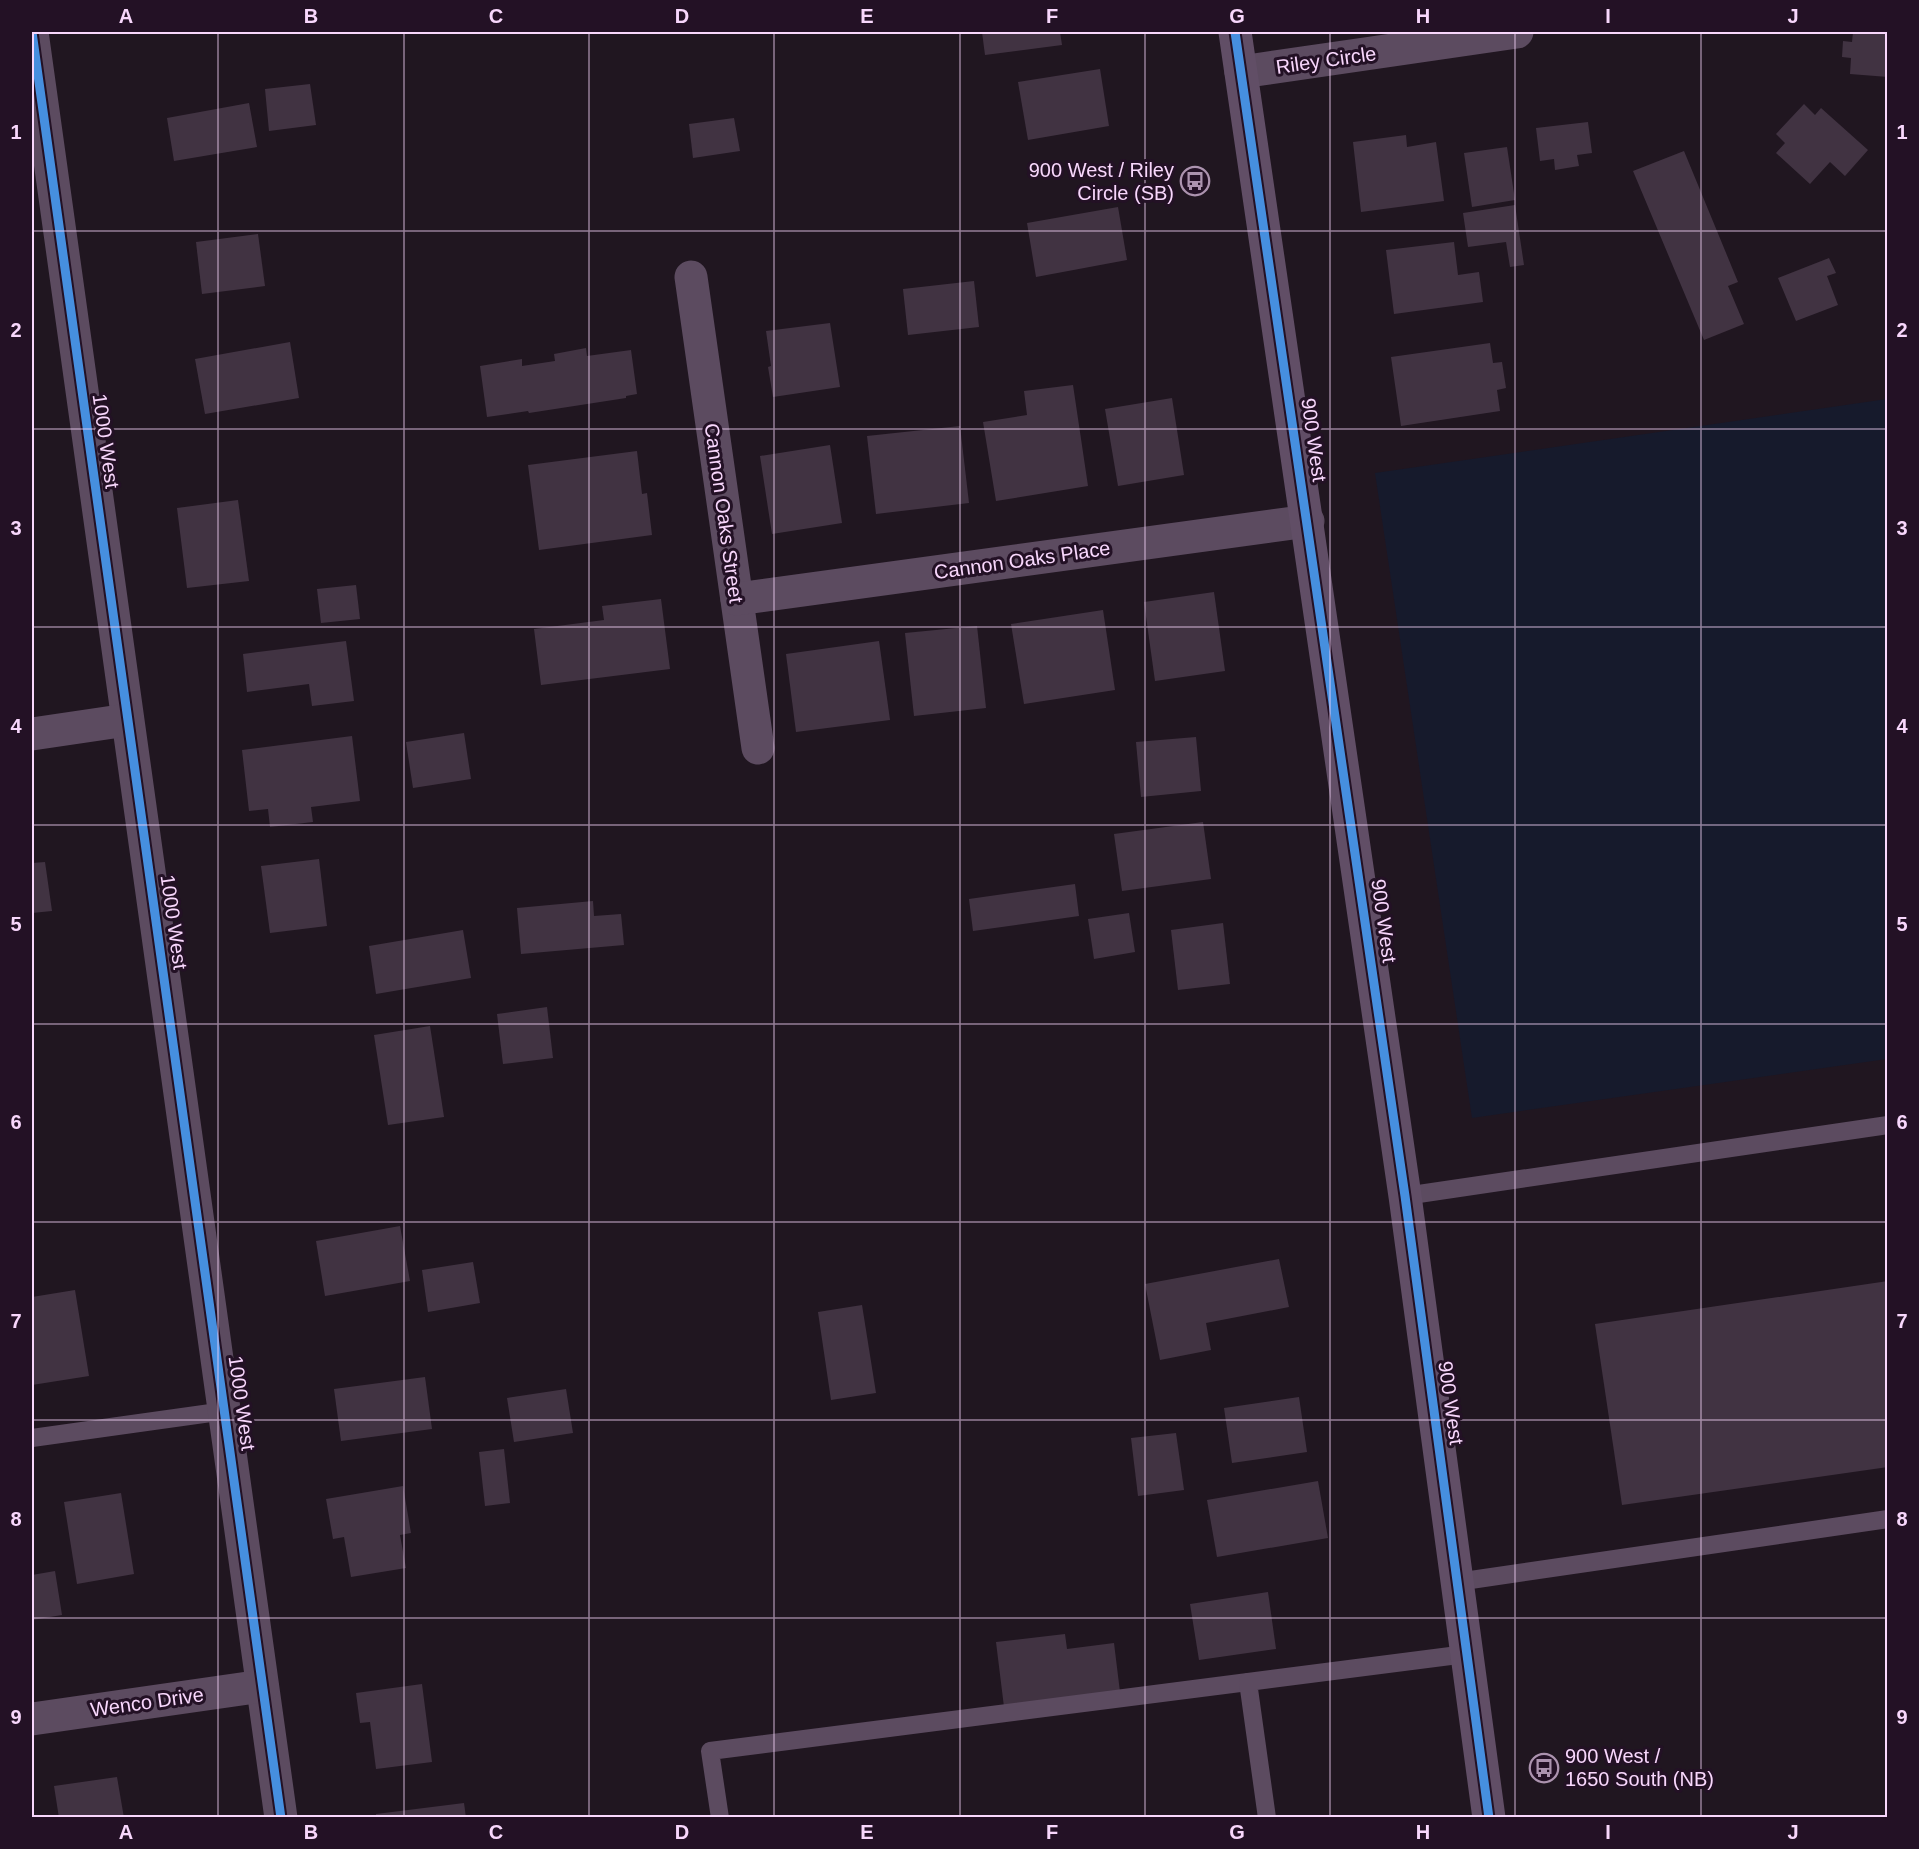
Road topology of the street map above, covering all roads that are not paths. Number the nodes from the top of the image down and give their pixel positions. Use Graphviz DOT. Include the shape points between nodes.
graph roads {
  1 [pos="32,32"];
  2 [pos="1235,32"];
  3 [pos="1517,32"];
  4 [pos="1241,72"];
  5 [pos="691,277"];
  6 [pos="1308,521"];
  7 [pos="737,599"];
  8 [pos="127,720"];
  9 [pos="32,734"];
  10 [pos="758,748"];
  11 [pos="1887,1125"];
  12 [pos="1405,1196"];
  13 [pos="225,1411"];
  14 [pos="32,1438"];
  15 [pos="1887,1519"];
  16 [pos="1457,1582"];
  17 [pos="1466,1654"];
  18 [pos="1248,1682"];
  19 [pos="262,1686"];
  20 [pos="32,1719"];
  21 [pos="281,1818"];
  22 [pos="720,1818"];
  23 [pos="1267,1818"];
  24 [pos="1489,1818"];
  1 -- 8 [label="street, 1000 West"];
  2 -- 4 [label="main road, 900 West"];
  3 -- 4 [label="street, Riley Circle"];
  4 -- 6 [label="main road, 900 West"];
  5 -- 7 [label="street, Cannon Oaks Street"];
  6 -- 7 [label="street, Cannon Oaks Place"];
  6 -- 12 [label="main road, 900 West"];
  7 -- 10 [label="street, Cannon Oaks Street"];
  8 -- 9 [label="street"];
  8 -- 13 [label="street, 1000 West"];
  11 -- 12 [label="lane"];
  12 -- 16 [label="main road, 900 West"];
  13 -- 14 [label="lane"];
  13 -- 19 [label="street, 1000 West"];
  15 -- 16 [label="lane"];
  16 -- 17 [label="main road, 900 West"];
  17 -- 18 [label="lane"];
  17 -- 24 [label="main road, 900 West"];
  18 -- 22 [label="lane" via="710,1751"];
  18 -- 23 [label="lane"];
  19 -- 20 [label="street, Wenco Drive"];
  19 -- 21 [label="street, 1000 West"];
}
